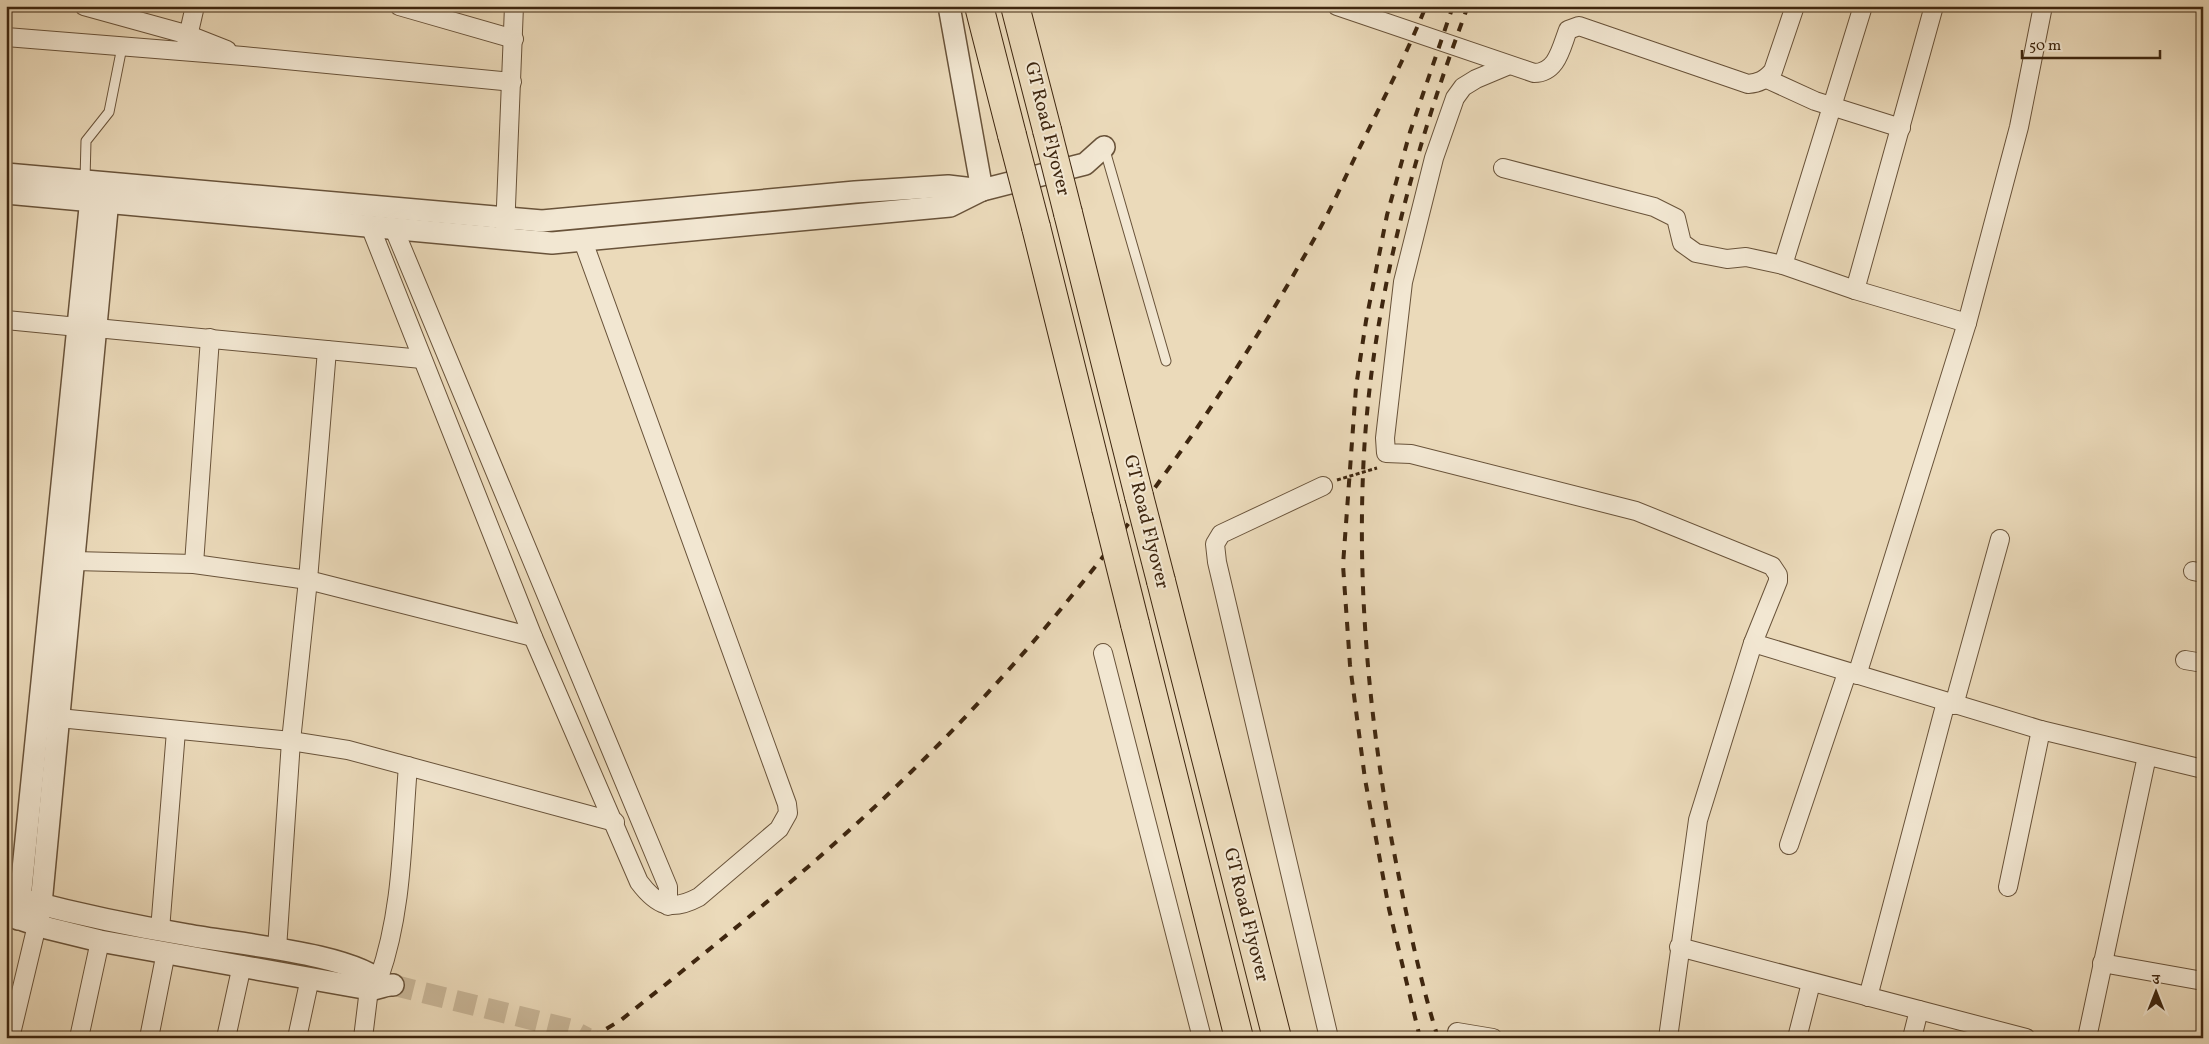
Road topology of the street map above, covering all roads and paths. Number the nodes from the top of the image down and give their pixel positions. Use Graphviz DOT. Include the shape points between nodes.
graph roads {
  1 [pos="84,6"];
  2 [pos="195,6"];
  3 [pos="399,6"];
  4 [pos="514,6"];
  5 [pos="950,6"];
  6 [pos="980,6"];
  7 [pos="1016,6"];
  8 [pos="1337,6"];
  9 [pos="1795,6"];
  10 [pos="1863,6"];
  11 [pos="1934,6"];
  12 [pos="2043,6"];
  13 [pos="189,35"];
  14 [pos="6,37"];
  15 [pos="514,39"];
  16 [pos="122,47"];
  17 [pos="183,52"];
  18 [pos="243,56"];
  19 [pos="1507,66"];
  20 [pos="1767,79"];
  21 [pos="512,82"];
  22 [pos="1832,107"];
  23 [pos="1901,128"];
  24 [pos="1104,147"];
  25 [pos="1503,168"];
  26 [pos="6,174"];
  27 [pos="97,190"];
  28 [pos="982,190"];
  29 [pos="6,192"];
  30 [pos="506,218"];
  31 [pos="370,226"];
  32 [pos="394,229"];
  33 [pos="504,239"];
  34 [pos="583,241"];
  35 [pos="1783,265"];
  36 [pos="1855,290"];
  37 [pos="6,320"];
  38 [pos="1967,323"];
  39 [pos="87,327"];
  40 [pos="210,338"];
  41 [pos="327,350"];
  42 [pos="422,359"];
  43 [pos="1166,361"];
  44 [pos="1386,453"];
  45 [pos="1323,486"];
  46 [pos="2000,539"];
  47 [pos="74,561"];
  48 [pos="194,564"];
  49 [pos="308,580"];
  50 [pos="534,637"];
  51 [pos="1753,643"];
  52 [pos="1104,653"];
  53 [pos="2185,660"];
  54 [pos="2203,663"];
  55 [pos="1852,674"];
  56 [pos="1950,704"];
  57 [pos="59,718"];
  58 [pos="2041,730"];
  59 [pos="176,731"];
  60 [pos="291,741"];
  61 [pos="2147,756"];
  62 [pos="408,766"];
  63 [pos="2203,769"];
  64 [pos="615,822"];
  65 [pos="1789,845"];
  66 [pos="2008,887"];
  67 [pos="668,906"];
  68 [pos="21,910"];
  69 [pos="160,930"];
  70 [pos="100,941"];
  71 [pos="1679,947"];
  72 [pos="277,949"];
  73 [pos="166,952"];
  74 [pos="2102,963"];
  75 [pos="242,965"];
  76 [pos="310,978"];
  77 [pos="2203,981"];
  78 [pos="1812,983"];
  79 [pos="382,984"];
  80 [pos="1868,997"];
  81 [pos="1919,1010"];
  82 [pos="1457,1032"];
  83 [pos="1991,1034"];
  84 [pos="10,1038"];
  85 [pos="79,1038"];
  86 [pos="149,1038"];
  87 [pos="226,1038"];
  88 [pos="297,1038"];
  89 [pos="363,1038"];
  90 [pos="1202,1038"];
  91 [pos="1239,1038"];
  92 [pos="1277,1038"];
  93 [pos="1330,1038"];
  94 [pos="1493,1038"];
  95 [pos="1668,1038"];
  96 [pos="1797,1038"];
  97 [pos="1912,1038"];
  98 [pos="2026,1038"];
  99 [pos="2087,1038"];
  1 -- 13 [label="street"];
  2 -- 13 [label="street"];
  3 -- 15 [label="street"];
  4 -- 15 [label="street"];
  5 -- 28 [label="street"];
  6 -- 91 [label="highway, GT Road Flyover, bridge"];
  7 -- 92 [label="highway, GT Road Flyover, bridge"];
  8 -- 19 [label="street"];
  9 -- 20 [label="street" via="1778,60"];
  10 -- 22 [label="street"];
  11 -- 23 [label="street"];
  12 -- 38 [label="street" via="2019,127"];
  13 -- 17 [label="street"];
  13 -- 18 [label="street"];
  14 -- 16 [label="street"];
  15 -- 21 [label="street"];
  16 -- 17 [label="street"];
  16 -- 27 [label="lane" via="109,112 86,141"];
  17 -- 18 [label="street"];
  18 -- 21 [label="street"];
  19 -- 20 [label="street" via="1534,73 1550,70 1568,30 1579,26 1737,81 1753,83"];
  19 -- 44 [label="street" via="1476,79 1455,98 1434,158 1402,282 1384,438"];
  20 -- 22 [label="street"];
  21 -- 30 [label="street"];
  22 -- 23 [label="street"];
  22 -- 35 [label="street"];
  23 -- 36 [label="street"];
  24 -- 28 [label="street" via="1085,164"];
  24 -- 43 [label="lane"];
  25 -- 35 [label="street" via="1654,207 1676,218 1682,242 1696,253 1726,259 1746,257"];
  26 -- 27 [label="street"];
  27 -- 29 [label="street"];
  27 -- 30 [label="street"];
  27 -- 31 [label="street"];
  27 -- 39 [label="street"];
  28 -- 30 [label="street" via="939,187 542,221"];
  28 -- 34 [label="street" via="950,206"];
  30 -- 33 [label="street"];
  31 -- 32 [label="street"];
  31 -- 42 [label="street"];
  32 -- 33 [label="street"];
  32 -- 67 [label="street" via="668,887"];
  33 -- 34 [label="street" via="552,244"];
  34 -- 67 [label="street" via="787,804 788,813 779,829 699,897"];
  35 -- 36 [label="street"];
  36 -- 38 [label="street"];
  37 -- 39 [label="street"];
  38 -- 55 [label="street"];
  39 -- 40 [label="street"];
  39 -- 47 [label="street"];
  39 -- 68 [label="street"];
  40 -- 41 [label="street"];
  40 -- 48 [label="street"];
  41 -- 42 [label="street"];
  41 -- 49 [label="street"];
  42 -- 50 [label="street"];
  44 -- 45 [label="path" via="1377,468"];
  44 -- 51 [label="street" via="1412,454 1636,511 1772,566 1778,581"];
  45 -- 93 [label="street" via="1221,534 1215,544"];
  46 -- 56 [label="street"];
  47 -- 48 [label="street"];
  47 -- 57 [label="street"];
  48 -- 49 [label="street"];
  49 -- 50 [label="street"];
  49 -- 60 [label="street"];
  50 -- 64 [label="street"];
  51 -- 55 [label="street"];
  51 -- 71 [label="street" via="1698,820"];
  52 -- 90 [label="street"];
  53 -- 54 [label="street"];
  55 -- 56 [label="street"];
  55 -- 65 [label="street"];
  56 -- 58 [label="street"];
  56 -- 80 [label="street"];
  57 -- 59 [label="street"];
  57 -- 68 [label="street"];
  58 -- 61 [label="street"];
  58 -- 66 [label="street"];
  59 -- 60 [label="street"];
  59 -- 69 [label="street"];
  60 -- 62 [label="street" via="348,750"];
  60 -- 72 [label="street"];
  61 -- 63 [label="street"];
  61 -- 74 [label="street"];
  62 -- 64 [label="street"];
  62 -- 79 [label="street" via="397,904"];
  64 -- 67 [label="street" via="639,882 650,897"];
  68 -- 69 [label="street" via="86,916"];
  68 -- 70 [label="street"];
  68 -- 84 [label="street"];
  69 -- 72 [label="street"];
  70 -- 73 [label="street"];
  70 -- 85 [label="street"];
  71 -- 78 [label="street"];
  71 -- 95 [label="street"];
  72 -- 79 [label="street" via="350,966"];
  73 -- 75 [label="street"];
  73 -- 86 [label="street"];
  74 -- 77 [label="street"];
  74 -- 99 [label="street"];
  75 -- 76 [label="street"];
  75 -- 87 [label="street"];
  76 -- 79 [label="street"];
  76 -- 88 [label="street"];
  78 -- 80 [label="street"];
  78 -- 96 [label="street"];
  79 -- 89 [label="street"];
  80 -- 81 [label="street"];
  81 -- 83 [label="street"];
  81 -- 97 [label="street"];
  82 -- 94 [label="street"];
  83 -- 98 [label="street"];
}
